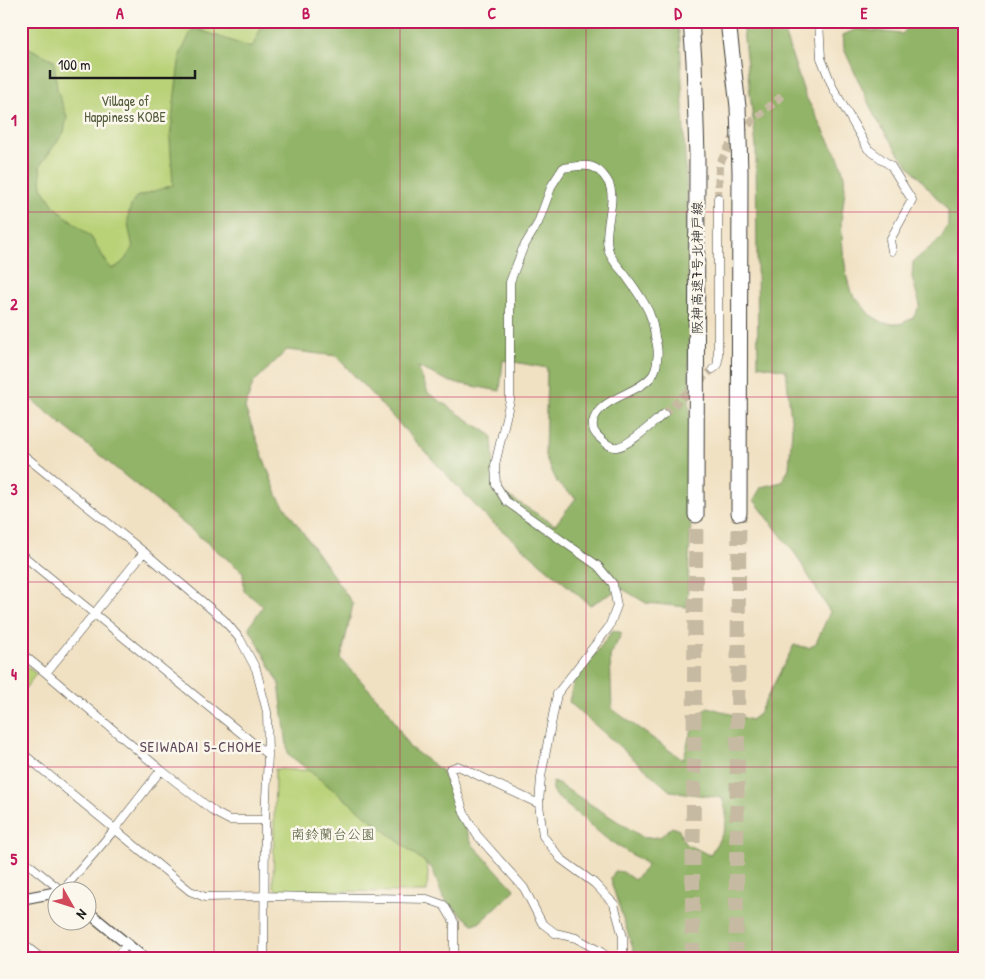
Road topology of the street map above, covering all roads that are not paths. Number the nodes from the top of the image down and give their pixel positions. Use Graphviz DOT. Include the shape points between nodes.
graph roads {
  1 [pos="691,21"];
  2 [pos="728,21"];
  3 [pos="820,21"];
  4 [pos="718,198"];
  5 [pos="892,251"];
  6 [pos="712,369"];
  7 [pos="664,414"];
  8 [pos="21,453"];
  9 [pos="739,513"];
  10 [pos="696,515"];
  11 [pos="144,552"];
  12 [pos="21,554"];
  13 [pos="94,614"];
  14 [pos="21,653"];
  15 [pos="46,673"];
  16 [pos="21,752"];
  17 [pos="268,754"];
  18 [pos="161,770"];
  19 [pos="539,804"];
  20 [pos="265,820"];
  21 [pos="115,830"];
  22 [pos="21,858"];
  23 [pos="49,882"];
  24 [pos="70,882"];
  25 [pos="48,894"];
  26 [pos="264,896"];
  27 [pos="21,899"];
  28 [pos="98,920"];
  29 [pos="21,942"];
  30 [pos="127,944"];
  31 [pos="41,958"];
  32 [pos="116,958"];
  33 [pos="144,958"];
  34 [pos="264,958"];
  35 [pos="454,958"];
  36 [pos="609,958"];
  37 [pos="623,958"];
  1 -- 10 [label="highway, 阪神高速7号北神戸線" via="698,156"];
  2 -- 9 [label="highway" via="738,107 740,172"];
  3 -- 5 [label="street" via="820,58 833,88 868,148 891,166 912,200 890,240"];
  4 -- 6 [label="street" via="718,360"];
  7 -- 19 [label="street" via="619,447 612,447 594,433 594,417 607,402 651,378 658,357 650,314 610,255 607,238 611,187 594,166 563,168 552,185 510,282 510,400 495,465 496,484 506,501 598,566 613,584 616,606 608,627 557,694"];
  8 -- 11 [label="street"];
  11 -- 13 [label="street"];
  11 -- 17 [label="street" via="224,620 240,639 256,669 267,712"];
  12 -- 13 [label="street"];
  13 -- 15 [label="street"];
  13 -- 17 [label="street"];
  14 -- 15 [label="street"];
  15 -- 18 [label="street"];
  16 -- 21 [label="street"];
  17 -- 20 [label="street"];
  18 -- 20 [label="street" via="229,820"];
  18 -- 21 [label="street"];
  19 -- 36 [label="street" via="458,766 450,769 464,813 477,835 524,888 542,923 555,934 576,938"];
  19 -- 37 [label="street" via="543,836 561,859 594,883 614,904 623,937"];
  20 -- 26 [label="street"];
  21 -- 24 [label="street"];
  21 -- 26 [label="street" via="190,891 205,897"];
  22 -- 23 [label="street"];
  25 -- 27 [label="street"];
  26 -- 34 [label="street"];
  26 -- 35 [label="street" via="427,899 444,905 454,922"];
  28 -- 30 [label="street"];
  29 -- 31 [label="street"];
  30 -- 32 [label="street"];
  30 -- 33 [label="street"];
}
